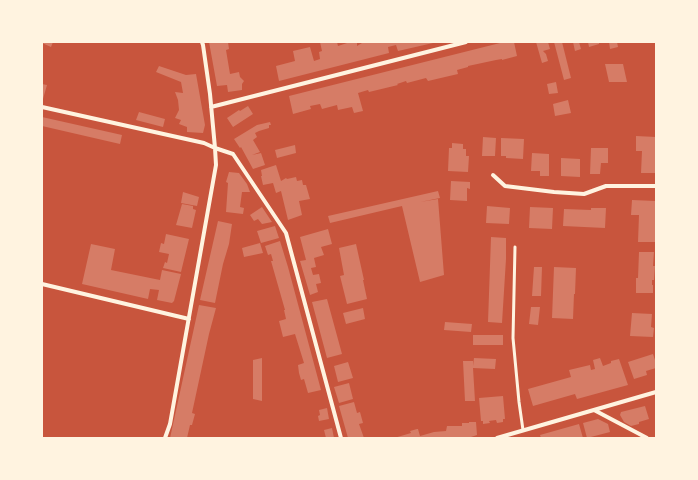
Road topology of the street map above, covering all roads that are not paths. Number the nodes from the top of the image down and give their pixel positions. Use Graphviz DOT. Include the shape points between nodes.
graph roads {
  1 [pos="202,42"];
  2 [pos="466,42"];
  3 [pos="42,107"];
  4 [pos="211,107"];
  5 [pos="215,148"];
  6 [pos="493,175"];
  7 [pos="656,186"];
  8 [pos="515,247"];
  9 [pos="42,284"];
  10 [pos="189,318"];
  11 [pos="656,392"];
  12 [pos="594,410"];
  13 [pos="523,430"];
  14 [pos="165,438"];
  15 [pos="341,438"];
  16 [pos="497,438"];
  17 [pos="647,438"];
  1 -- 4 [label="street"];
  2 -- 4 [label="street"];
  3 -- 5 [label="street" via="204,143"];
  4 -- 5 [label="street"];
  5 -- 10 [label="street" via="216,164"];
  5 -- 15 [label="street" via="233,154 286,233"];
  6 -- 7 [label="street" via="505,186 569,194 584,194 606,186"];
  8 -- 13 [label="lane" via="513,338"];
  9 -- 10 [label="street"];
  10 -- 14 [label="street" via="170,424"];
  11 -- 12 [label="street"];
  12 -- 13 [label="street"];
  12 -- 17 [label="street"];
  13 -- 16 [label="street"];
}
